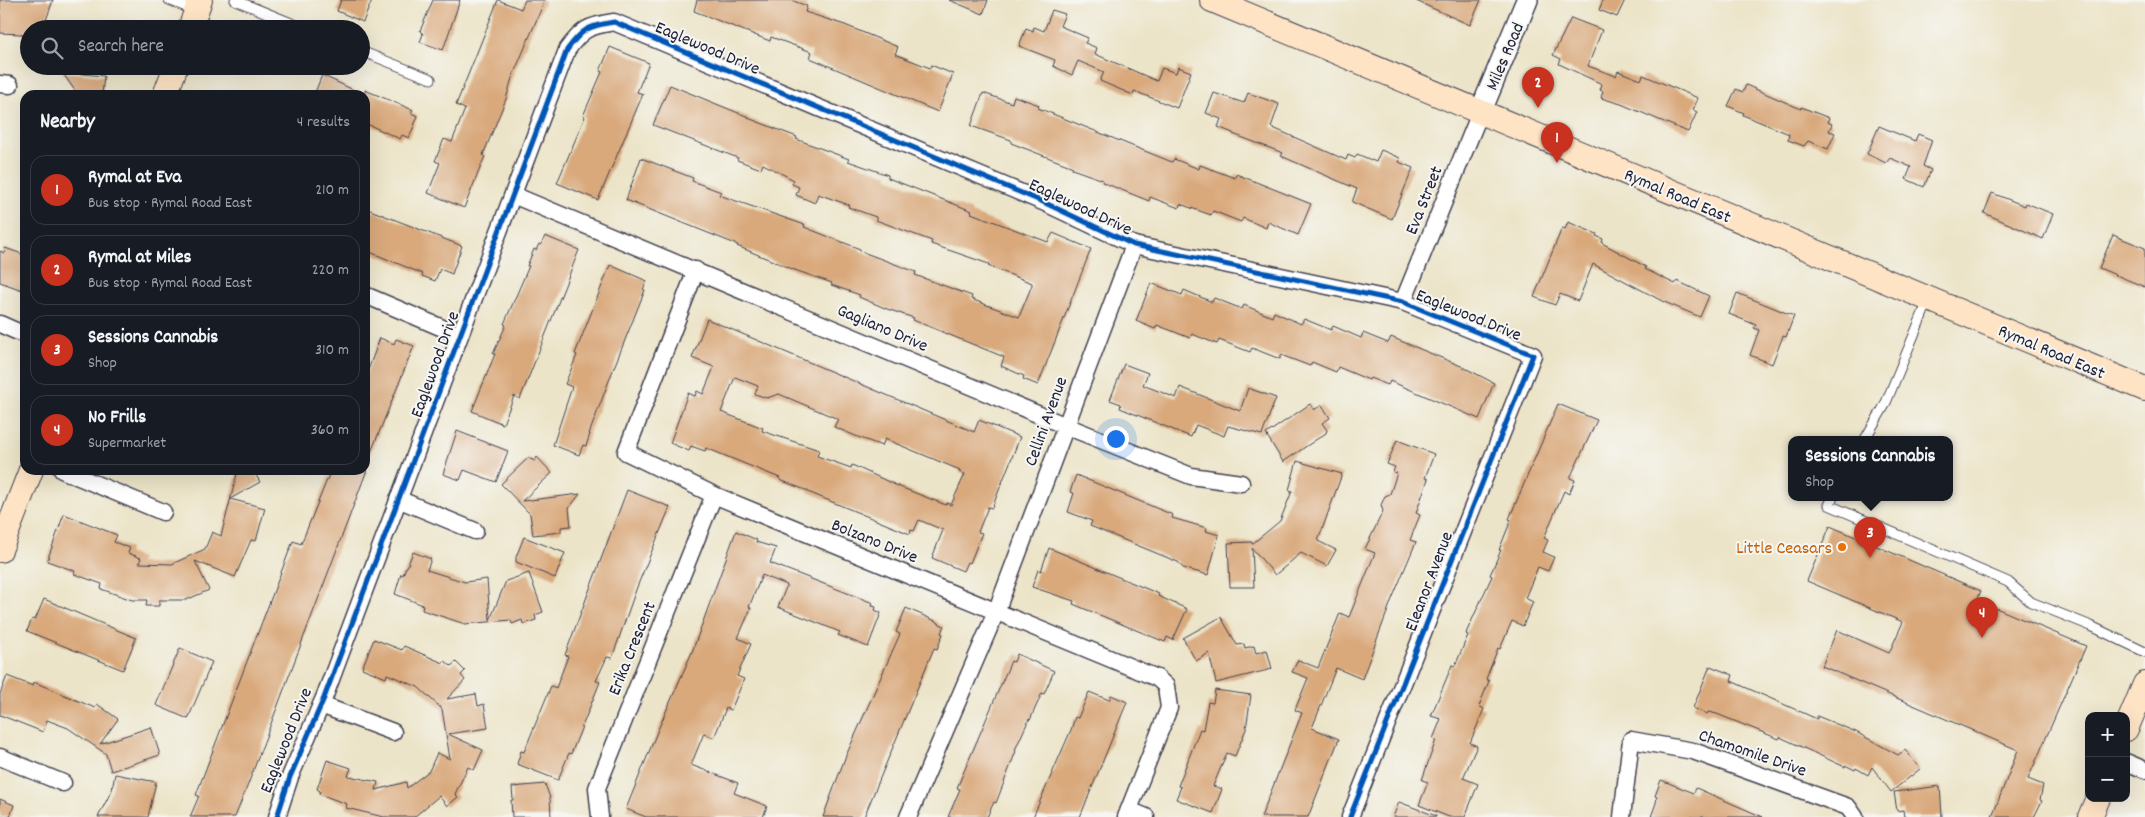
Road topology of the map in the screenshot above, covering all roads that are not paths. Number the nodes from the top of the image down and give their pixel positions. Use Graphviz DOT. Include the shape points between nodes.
graph roads {
  1 [pos="169,0"];
  2 [pos="235,0"];
  3 [pos="1212,0"];
  4 [pos="1527,0"];
  5 [pos="195,13"];
  6 [pos="284,20"];
  7 [pos="370,55"];
  8 [pos="173,75"];
  9 [pos="431,79"];
  10 [pos="167,90"];
  11 [pos="1480,113"];
  12 [pos="513,195"];
  13 [pos="1134,245"];
  14 [pos="696,270"];
  15 [pos="370,297"];
  16 [pos="1929,299"];
  17 [pos="1403,302"];
  18 [pos="0,324"];
  19 [pos="20,333"];
  20 [pos="459,335"];
  21 [pos="1533,355"];
  22 [pos="2145,389"];
  23 [pos="1066,426"];
  24 [pos="1868,436"];
  25 [pos="29,475"];
  26 [pos="74,475"];
  27 [pos="1241,483"];
  28 [pos="714,495"];
  29 [pos="398,499"];
  30 [pos="1832,501"];
  31 [pos="163,512"];
  32 [pos="475,531"];
  33 [pos="0,550"];
  34 [pos="996,612"];
  35 [pos="2145,652"];
  36 [pos="2145,684"];
  37 [pos="321,705"];
  38 [pos="2130,720"];
  39 [pos="393,732"];
  40 [pos="0,757"];
  41 [pos="2130,764"];
  42 [pos="2145,770"];
  43 [pos="63,783"];
  44 [pos="2096,802"];
  45 [pos="1127,813"];
  46 [pos="277,817"];
  47 [pos="600,817"];
  48 [pos="908,817"];
  49 [pos="1146,817"];
  50 [pos="1350,817"];
  51 [pos="1622,817"];
  52 [pos="1854,817"];
  53 [pos="2090,817"];
  1 -- 5 [label="lane"];
  2 -- 6 [label="lane"];
  3 -- 11 [label="main road, Rymal Road East"];
  4 -- 11 [label="street, Miles Road"];
  7 -- 9 [label="lane"];
  8 -- 10 [label="main road"];
  11 -- 16 [label="main road, Rymal Road East"];
  11 -- 17 [label="street, Eva Street"];
  12 -- 13 [label="street, Eaglewood Drive" via="567,50 578,34 592,25 614,22 1042,202"];
  12 -- 14 [label="street, Gagliano Drive"];
  12 -- 20 [label="street, Eaglewood Drive"];
  13 -- 17 [label="street, Eaglewood Drive"];
  13 -- 23 [label="street, Cellini Avenue"];
  14 -- 23 [label="street, Gagliano Drive"];
  14 -- 28 [label="street, Bolzano Drive" via="626,452"];
  15 -- 20 [label="street"];
  16 -- 22 [label="main road, Rymal Road East"];
  16 -- 24 [label="lane" via="1885,405"];
  17 -- 21 [label="street, Eaglewood Drive"];
  18 -- 19 [label="street"];
  20 -- 29 [label="street, Eaglewood Drive"];
  21 -- 50 [label="street, Eleanor Avenue"];
  23 -- 27 [label="street, Gagliano Drive" via="1191,476"];
  23 -- 34 [label="street, Cellini Avenue"];
  25 -- 33 [label="main road"];
  26 -- 31 [label="street"];
  28 -- 34 [label="street, Bolzano Drive"];
  28 -- 47 [label="street, Erika Crescent" via="597,788"];
  29 -- 32 [label="street"];
  29 -- 37 [label="street, Eaglewood Drive"];
  30 -- 35 [label="lane" via="1829,505 2008,582 2031,602"];
  34 -- 45 [label="street, Bolzano Drive" via="1157,678 1166,686 1169,708"];
  34 -- 48 [label="street"];
  36 -- 38 [label="main road"];
  37 -- 39 [label="street"];
  37 -- 46 [label="street, Eaglewood Drive" via="290,777"];
  40 -- 43 [label="street"];
  41 -- 42 [label="street"];
  44 -- 53 [label="main road"];
  45 -- 49 [label="street"];
  51 -- 52 [label="street, Chamomile Drive" via="1631,740 1693,751 1848,807"];
}
